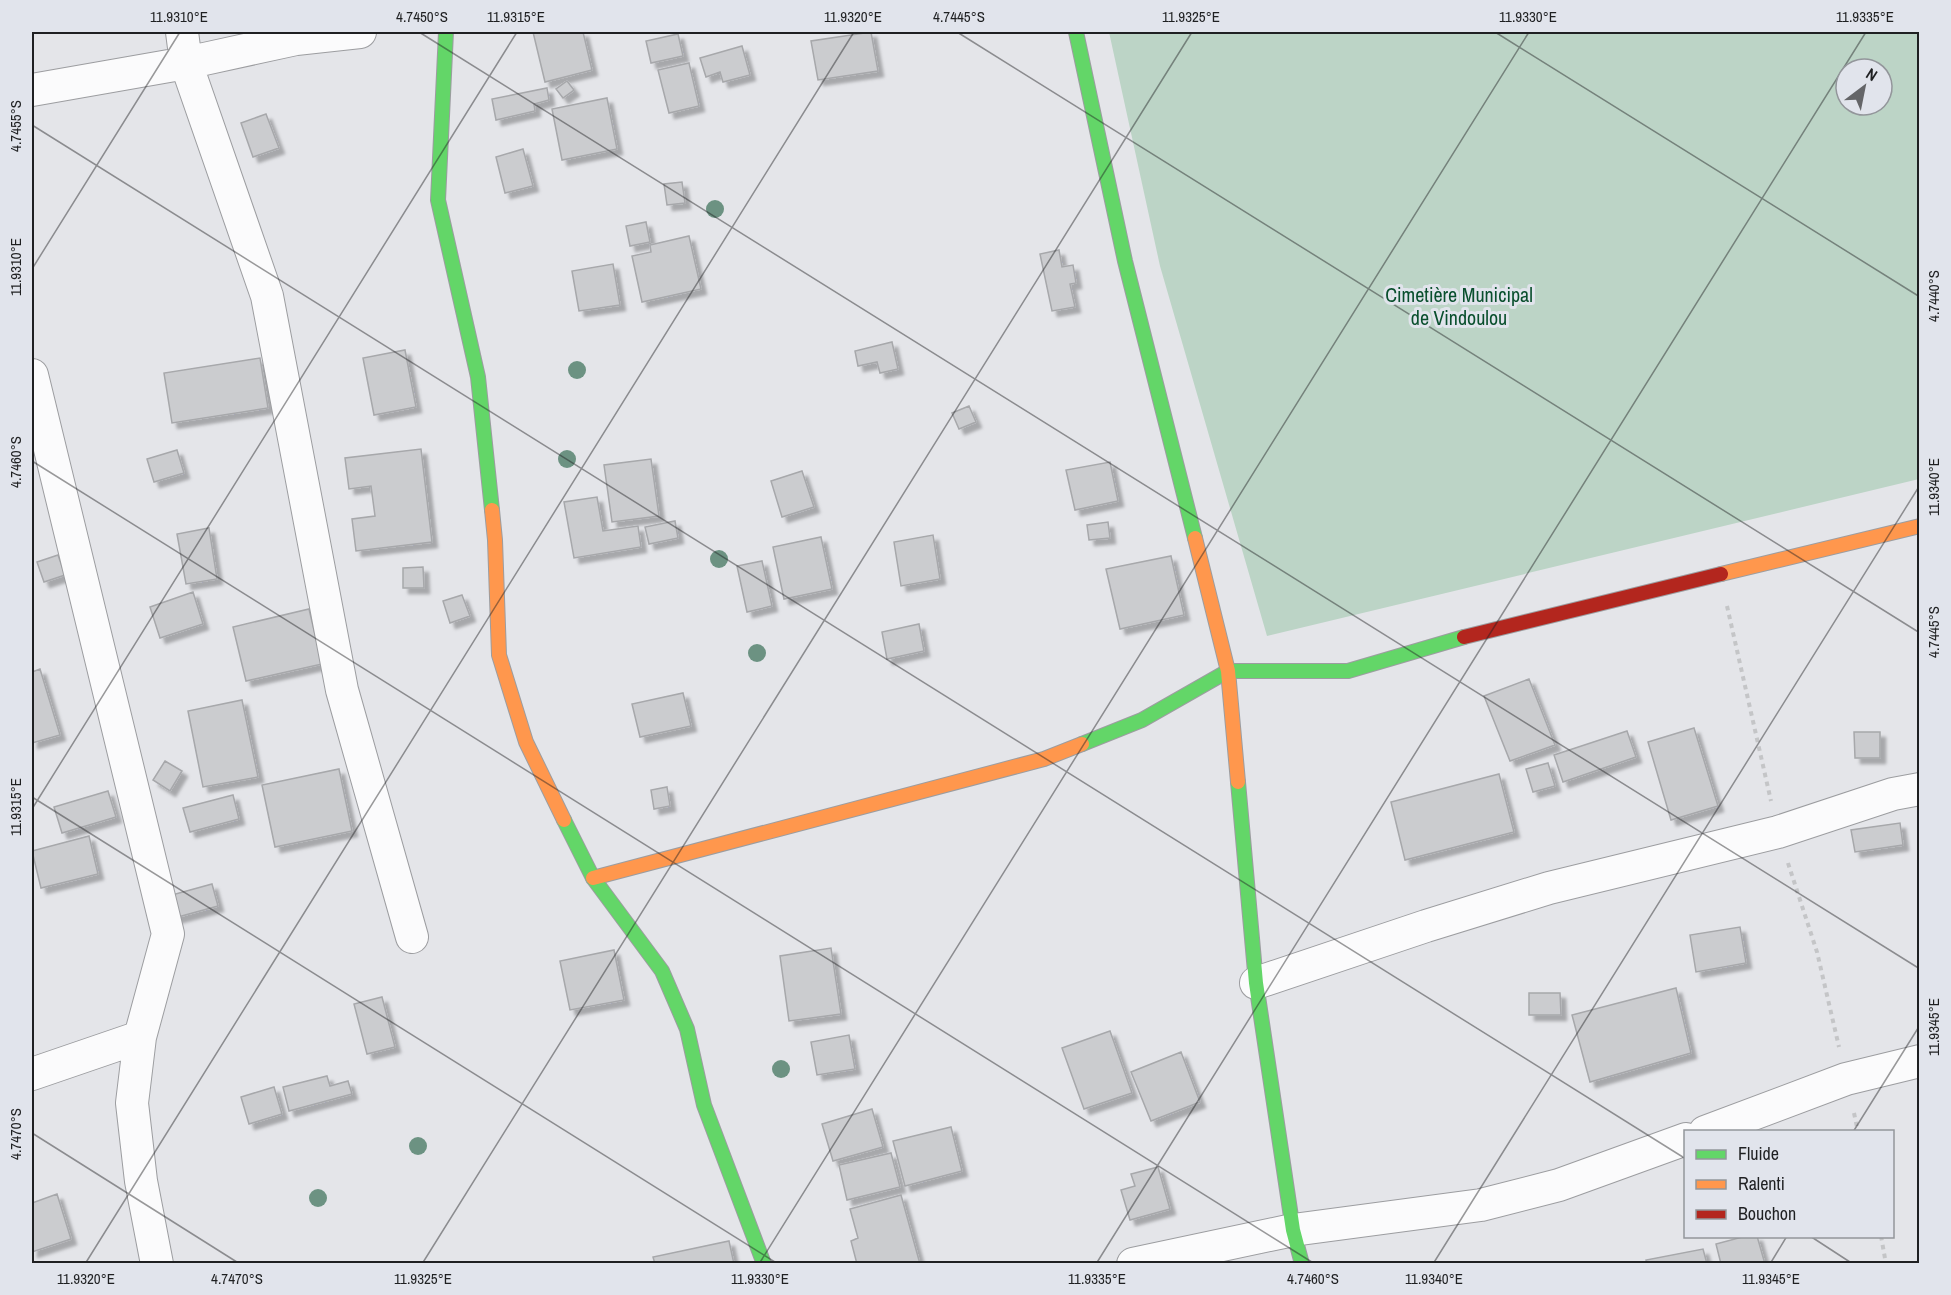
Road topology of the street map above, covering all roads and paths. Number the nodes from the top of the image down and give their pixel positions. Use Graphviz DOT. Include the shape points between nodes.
graph roads {
  1 [pos="182,32"];
  2 [pos="360,32"];
  3 [pos="446,32"];
  4 [pos="1076,32"];
  5 [pos="186,63"];
  6 [pos="32,90"];
  7 [pos="32,375"];
  8 [pos="1920,526"];
  9 [pos="1228,671"];
  10 [pos="1920,789"];
  11 [pos="593,878"];
  12 [pos="412,937"];
  13 [pos="1256,983"];
  14 [pos="140,1037"];
  15 [pos="1920,1061"];
  16 [pos="32,1074"];
  17 [pos="1708,1130"];
  18 [pos="1684,1140"];
  19 [pos="1293,1230"];
  20 [pos="1881,1238"];
  21 [pos="157,1263"];
  22 [pos="764,1263"];
  23 [pos="1133,1263"];
  24 [pos="1302,1263"];
  25 [pos="1886,1263"];
  1 -- 5 [label="street"];
  2 -- 5 [label="street" via="296,39"];
  3 -- 11 [label="street" via="438,200 478,377 495,540 499,655 526,742"];
  4 -- 9 [label="street" via="1125,261"];
  5 -- 6 [label="street"];
  5 -- 12 [label="street" via="267,296 342,690"];
  7 -- 14 [label="street" via="168,934"];
  8 -- 9 [label="street" via="1466,636 1348,671"];
  9 -- 11 [label="street" via="1142,720 1044,759"];
  9 -- 13 [label="street"];
  10 -- 13 [label="street" via="1893,794 1778,832 1549,888"];
  11 -- 22 [label="street" via="662,971 687,1029 704,1105"];
  13 -- 19 [label="street"];
  14 -- 16 [label="street"];
  14 -- 21 [label="street" via="132,1103 141,1181"];
  15 -- 17 [label="street" via="1846,1079"];
  18 -- 19 [label="street" via="1559,1185 1481,1204"];
  19 -- 23 [label="street"];
  19 -- 24 [label="street"];
  20 -- 25 [label="path"];
}
